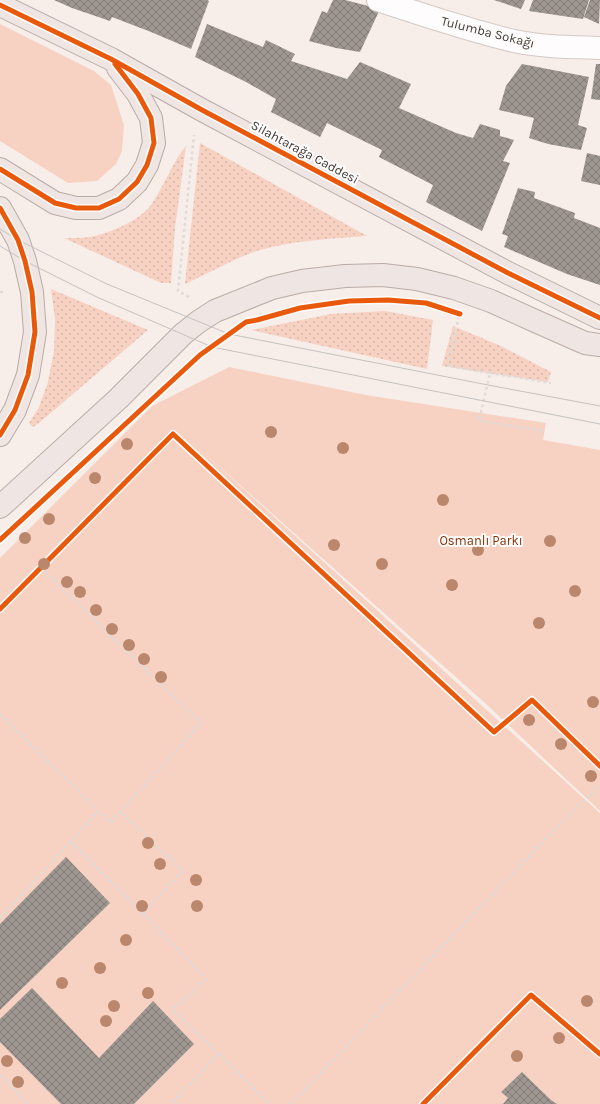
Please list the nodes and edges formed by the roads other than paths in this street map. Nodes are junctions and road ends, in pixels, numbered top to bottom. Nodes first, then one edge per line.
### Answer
1 (378, 0) edge
2 (0, 5) edge
3 (600, 48) edge
4 (111, 59) junction
5 (0, 169) edge
6 (0, 208) edge
7 (600, 318) edge
8 (600, 345) edge
9 (0, 435) edge
10 (0, 507) edge

1 - 3 street, Tulumba Sokağı
2 - 4 main road, Silahtarağa Caddesi
4 - 5 main road
4 - 7 main road, Silahtarağa Caddesi
6 - 9 main road
8 - 10 main road

